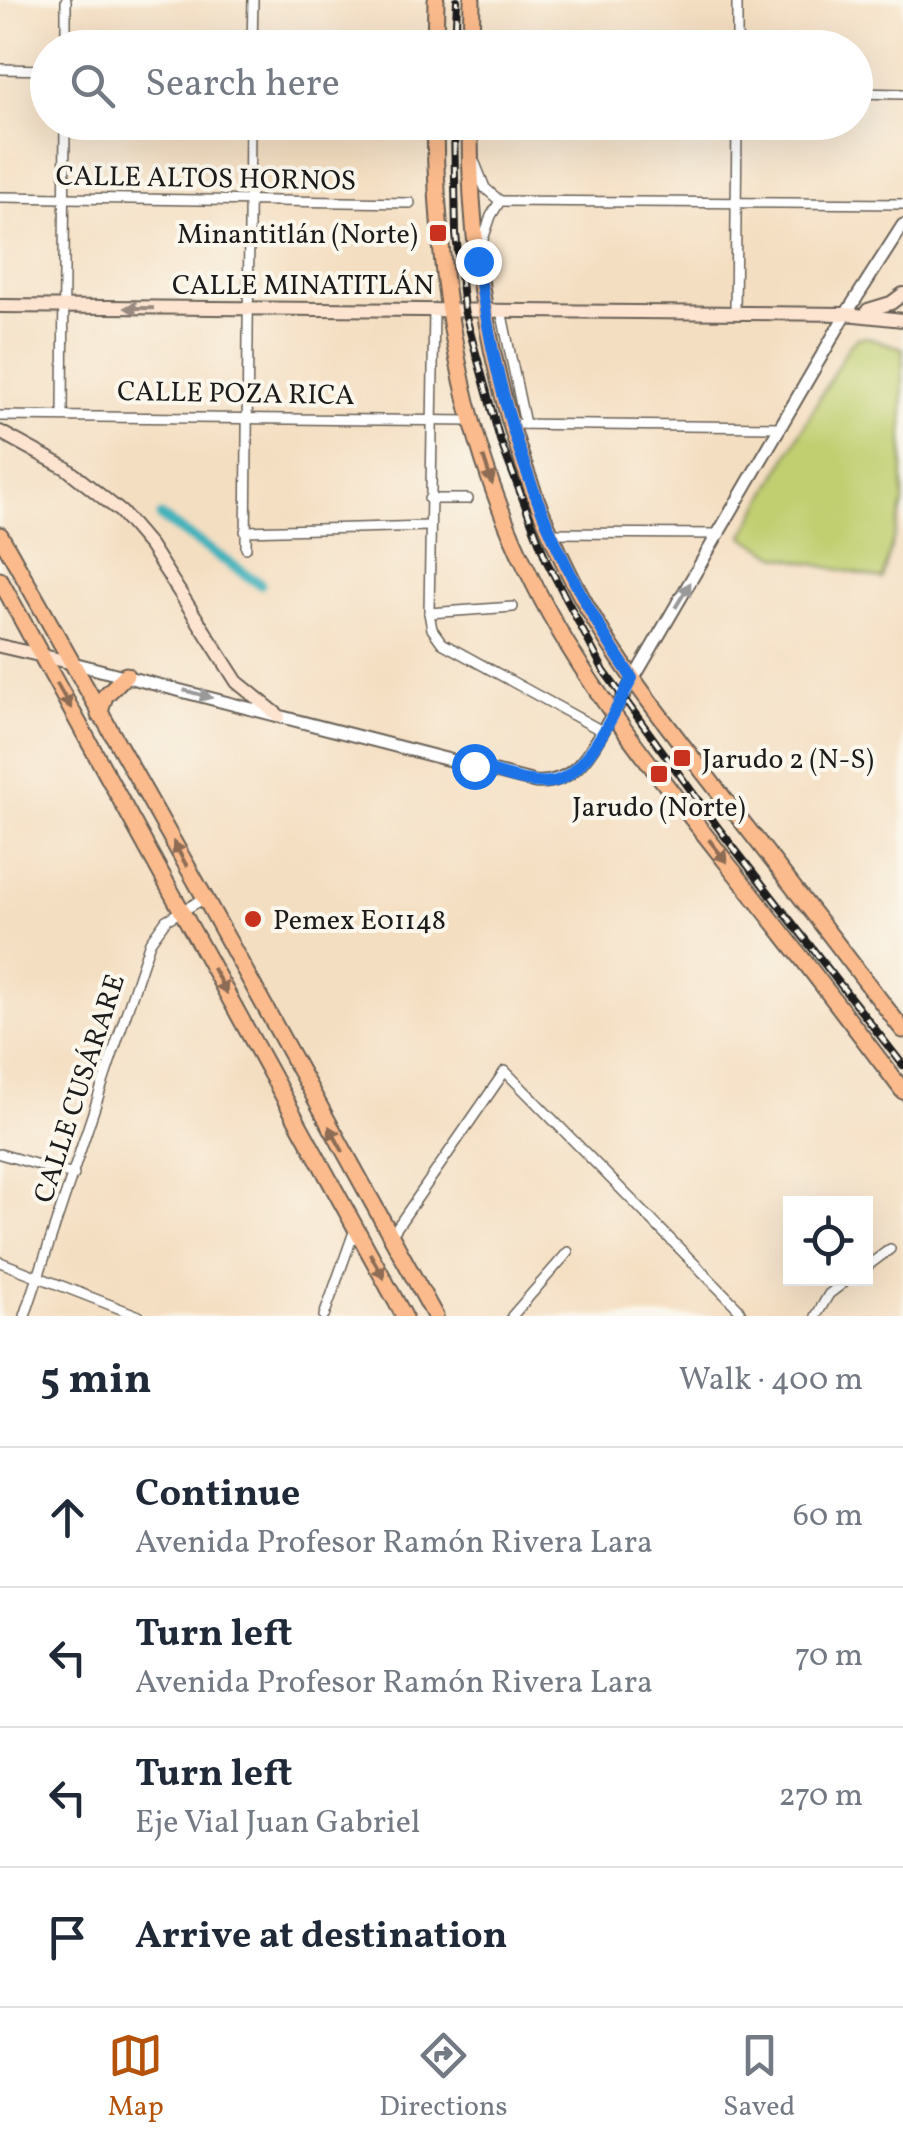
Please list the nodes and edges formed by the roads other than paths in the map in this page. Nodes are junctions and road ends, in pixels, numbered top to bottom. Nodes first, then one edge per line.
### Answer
1 (66, 0) edge
2 (253, 0) edge
3 (436, 0) edge
4 (472, 0) edge
5 (737, 0) edge
6 (66, 30) edge
7 (252, 30) edge
8 (436, 30) edge
9 (471, 30) edge
10 (737, 30) edge
11 (0, 68) edge
12 (30, 69) edge
13 (873, 94) edge
14 (903, 94) edge
15 (65, 140) edge
16 (250, 140) edge
17 (436, 140) edge
18 (470, 140) edge
19 (736, 140) edge
20 (470, 146) junction
21 (64, 196) junction
22 (0, 197) edge
23 (249, 200) junction
24 (500, 202) junction
25 (410, 203) dead end
26 (737, 204) junction
27 (903, 204) edge
28 (903, 225) edge
29 (478, 261) junction
30 (903, 294) edge
31 (0, 306) edge
32 (64, 307) junction
33 (247, 309) junction
34 (440, 310) junction
35 (492, 310) junction
36 (736, 313) junction
37 (846, 314) junction
38 (903, 320) edge
39 (0, 416) edge
40 (63, 416) junction
41 (248, 416) junction
42 (431, 420) junction
43 (471, 420) junction
44 (517, 424) junction
45 (782, 427) junction
46 (0, 432) edge
47 (429, 499) junction
48 (468, 499) dead end
49 (429, 526) junction
50 (245, 531) junction
51 (550, 534) junction
52 (720, 534) junction
53 (0, 535) edge
54 (246, 548) dead end
55 (0, 580) edge
56 (513, 607) dead end
57 (429, 613) junction
58 (0, 646) edge
59 (41, 656) junction
60 (69, 662) junction
61 (126, 675) junction
62 (632, 678) junction
63 (613, 714) junction
64 (100, 715) junction
65 (279, 716) junction
66 (602, 731) junction
67 (205, 898) junction
68 (182, 912) junction
69 (903, 1030) edge
70 (903, 1090) edge
71 (0, 1154) edge
72 (74, 1175) junction
73 (356, 1226) junction
74 (391, 1236) junction
75 (890, 1249) dead end
76 (568, 1252) dead end
77 (0, 1262) edge
78 (873, 1262) edge
79 (38, 1278) junction
80 (840, 1286) edge
81 (25, 1316) edge
82 (139, 1316) edge
83 (324, 1316) edge
84 (404, 1316) edge
85 (435, 1316) edge
86 (512, 1316) edge
87 (742, 1316) edge
88 (816, 1316) edge

1 - 6 street
2 - 7 street
3 - 8 main road
4 - 9 main road
5 - 10 street
11 - 12 street
13 - 14 street
15 - 21 street
16 - 23 street
17 - 34 main road
18 - 20 main road
19 - 26 street
20 - 24 street
20 - 29 main road
21 - 22 street, CALLE ALTOS HORNOS
21 - 23 street, CALLE ALTOS HORNOS
21 - 32 street
23 - 25 street, CALLE ALTOS HORNOS
23 - 33 street
24 - 26 street
24 - 29 street
26 - 27 street
26 - 36 street
28 - 37 street
29 - 35 main road
30 - 37 main road
31 - 32 main road, CALLE MINATITLÁN
33 -> 32 main road, CALLE MINATITLÁN
32 - 40 street
33 - 34 main road, CALLE MINATITLÁN
33 - 41 street
34 - 35 main road, CALLE MINATITLÁN
34 - 42 street
34 - 43 main road
35 - 36 main road, CALLE MINATITLÁN
35 - 44 main road
36 - 37 main road, CALLE MINATITLÁN
37 - 38 main road
37 - 45 street
39 - 40 street, CALLE POZA RICA
40 - 41 street, CALLE POZA RICA
41 - 42 street, CALLE POZA RICA
41 - 50 street
42 - 43 street, CALLE POZA RICA
42 - 47 street
43 -> 63 main road
44 - 45 street
44 - 51 main road
45 - 52 street
46 - 65 main road
47 - 48 street
47 - 49 street
49 - 50 street
49 - 57 street
50 - 54 street
51 - 52 street
51 - 62 main road
62 -> 52 street
53 - 60 main road
55 - 59 main road
56 - 57 street
57 - 66 street
58 - 59 main road
59 - 60 main road
59 -> 68 main road
60 - 61 street
60 - 64 main road
61 - 64 main road
61 -> 65 street
62 - 63 street
62 - 69 main road
63 - 66 street
63 -> 70 main road
67 -> 64 main road
65 - 66 street
67 - 68 street, CALLE CUSÁRARE
74 -> 67 main road
68 - 72 street, CALLE CUSÁRARE
68 -> 73 main road
71 - 72 street
72 - 79 street, CALLE CUSÁRARE
73 - 83 street
73 -> 84 main road
74 - 85 main road
74 - 87 street
75 - 78 street
76 - 86 street
77 - 79 street
79 - 81 street, CALLE CUSÁRARE
79 - 82 street
80 - 88 street

